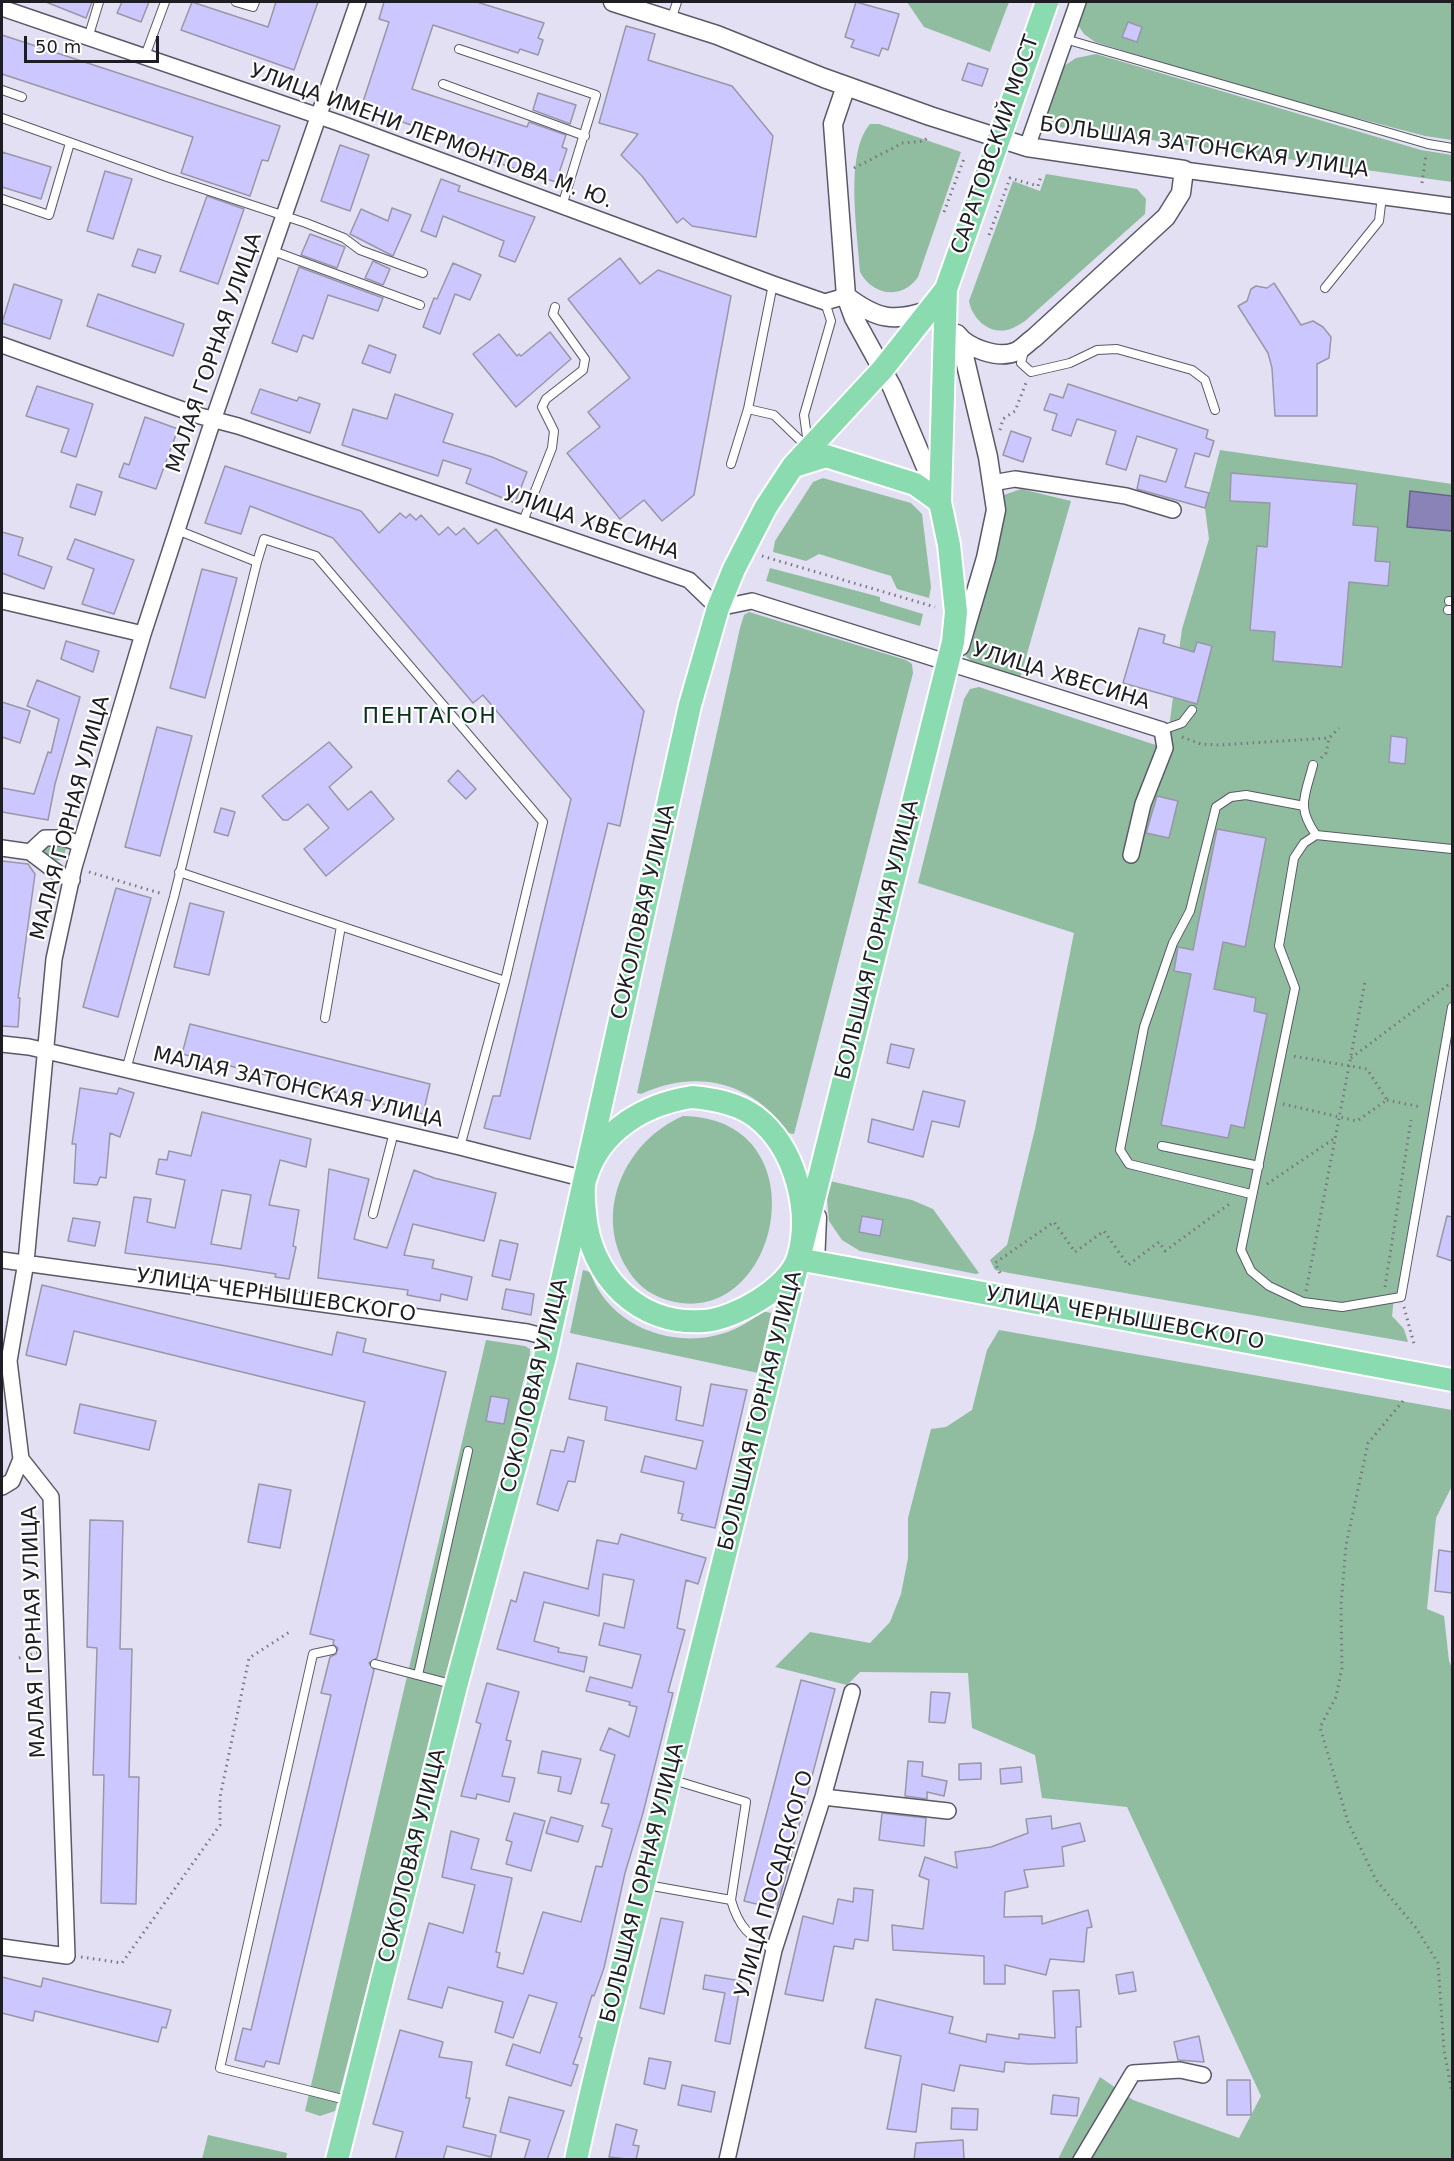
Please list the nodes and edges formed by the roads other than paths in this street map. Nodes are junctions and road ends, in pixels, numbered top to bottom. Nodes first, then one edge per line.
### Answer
1 (99, 2) edge
2 (165, 2) edge
3 (236, 2) edge
4 (255, 2) edge
5 (358, 2) edge
6 (613, 2) edge
7 (677, 2) edge
8 (1047, 2) edge
9 (1078, 2) edge
10 (2, 8) edge
11 (671, 20) junction
12 (88, 38) junction
13 (1065, 39) junction
14 (459, 49) dead end
15 (145, 56) junction
16 (443, 84) dead end
17 (846, 86) junction
18 (2, 90) edge
19 (22, 97) dead end
20 (318, 117) junction
21 (2, 118) edge
22 (585, 136) junction
23 (70, 143) junction
24 (1027, 147) junction
25 (1452, 148) edge
26 (1184, 171) junction
27 (1382, 196) junction
28 (2, 199) edge
29 (562, 206) junction
30 (1452, 206) edge
31 (283, 216) junction
32 (273, 251) junction
33 (423, 273) dead end
34 (773, 284) junction
35 (1325, 288) dead end
36 (846, 296) junction
37 (825, 302) junction
38 (420, 305) dead end
39 (555, 307) dead end
40 (938, 314) junction
41 (1034, 338) junction
42 (960, 339) junction
43 (2, 345) edge
44 (882, 370) junction
45 (748, 410) junction
46 (1215, 411) dead end
47 (214, 420) junction
48 (809, 448) junction
49 (731, 464) dead end
50 (793, 466) junction
51 (992, 483) junction
52 (940, 501) junction
53 (1173, 510) dead end
54 (522, 524) junction
55 (177, 530) junction
56 (257, 562) junction
57 (2, 601) edge
58 (718, 608) junction
59 (143, 634) junction
60 (951, 665) junction
61 (1192, 710) dead end
62 (1162, 729) junction
63 (1313, 765) road end
64 (1304, 806) junction
65 (1316, 835) junction
66 (81, 844) junction
67 (2, 848) edge
68 (1452, 849) edge
69 (30, 852) junction
70 (1131, 855) dead end
71 (179, 872) junction
72 (73, 874) junction
73 (341, 926) junction
74 (505, 981) junction
75 (1452, 1007) edge
76 (325, 1018) dead end
77 (2, 1044) edge
78 (45, 1052) junction
79 (126, 1070) junction
80 (394, 1132) junction
81 (1162, 1146) dead end
82 (460, 1147) junction
83 (1259, 1166) junction
84 (585, 1179) junction
85 (1251, 1194) junction
86 (373, 1214) dead end
87 (2, 1260) edge
88 (806, 1261) junction
89 (26, 1262) junction
90 (549, 1338) junction
91 (1452, 1380) edge
92 (468, 1451) dead end
93 (21, 1459) junction
94 (2, 1487) edge
95 (332, 1650) dead end
96 (375, 1664) dead end
97 (418, 1675) junction
98 (456, 1686) junction
99 (852, 1692) dead end
100 (669, 1779) junction
101 (823, 1797) junction
102 (948, 1811) dead end
103 (645, 1884) junction
104 (731, 1900) junction
105 (2, 1947) edge
106 (774, 1950) junction
107 (1203, 2075) dead end
108 (351, 2102) junction
109 (337, 2160) edge
110 (576, 2160) edge
111 (727, 2160) edge
112 (1081, 2160) edge

1 - 12 lane
2 - 15 lane
3 - 4 lane
5 - 20 street, МАЛАЯ ГОРНАЯ УЛИЦА
6 - 11 street, БОЛЬШАЯ ЗАТОНСКАЯ УЛИЦА
7 - 11 lane
8 - 40 main road, САРАТОВСКИЙ МОСТ, bridge
9 - 13 street
10 - 12 street, УЛИЦА ИМЕНИ ЛЕРМОНТОВА М. Ю.
11 - 17 street, БОЛЬШАЯ ЗАТОНСКАЯ УЛИЦА
12 - 15 street, УЛИЦА ИМЕНИ ЛЕРМОНТОВА М. Ю.
13 - 24 street
13 - 25 lane
14 - 22 lane
15 - 20 street, УЛИЦА ИМЕНИ ЛЕРМОНТОВА М. Ю.
16 - 22 lane
17 - 24 street, БОЛЬШАЯ ЗАТОНСКАЯ УЛИЦА
17 - 36 street
18 - 19 lane
20 - 29 street, УЛИЦА ИМЕНИ ЛЕРМОНТОВА М. Ю.
20 - 31 street, МАЛАЯ ГОРНАЯ УЛИЦА
21 - 23 lane
22 - 29 lane
23 - 28 lane
23 - 31 lane
24 - 26 street, БОЛЬШАЯ ЗАТОНСКАЯ УЛИЦА
26 - 27 street, БОЛЬШАЯ ЗАТОНСКАЯ УЛИЦА
26 - 41 street
27 - 30 street, БОЛЬШАЯ ЗАТОНСКАЯ УЛИЦА
27 - 35 lane
29 - 34 street, УЛИЦА ИМЕНИ ЛЕРМОНТОВА М. Ю.
31 - 32 street, МАЛАЯ ГОРНАЯ УЛИЦА
31 - 33 lane
32 - 38 lane
32 - 47 street, МАЛАЯ ГОРНАЯ УЛИЦА
34 - 37 street, УЛИЦА ИМЕНИ ЛЕРМОНТОВА М. Ю.
34 - 45 lane
36 - 37 street
36 - 40 street
36 - 44 street
37 - 48 lane
39 - 54 lane
40 - 42 street
40 - 44 main road, САРАТОВСКИЙ МОСТ
40 - 52 main road, БОЛЬШАЯ ГОРНАЯ УЛИЦА
41 - 42 street
41 - 46 lane
42 - 51 street
43 - 47 street, УЛИЦА ХВЕСИНА
44 - 48 main road, САРАТОВСКИЙ МОСТ
44 - 52 street
45 - 48 lane
45 - 49 lane
47 - 54 street, УЛИЦА ХВЕСИНА
47 - 55 street, МАЛАЯ ГОРНАЯ УЛИЦА
48 - 50 main road, СОКОЛОВАЯ УЛИЦА
50 - 52 main road
50 - 58 main road, СОКОЛОВАЯ УЛИЦА
51 - 53 street
51 - 60 street
52 - 60 main road, БОЛЬШАЯ ГОРНАЯ УЛИЦА
54 - 58 street, УЛИЦА ХВЕСИНА
55 - 56 lane
55 - 59 street, МАЛАЯ ГОРНАЯ УЛИЦА
56 - 71 lane
56 - 74 lane
57 - 59 street
58 - 60 street, УЛИЦА ХВЕСИНА
58 - 84 main road, СОКОЛОВАЯ УЛИЦА
59 - 66 street, МАЛАЯ ГОРНАЯ УЛИЦА
60 - 62 street, УЛИЦА ХВЕСИНА
60 - 88 main road, БОЛЬШАЯ ГОРНАЯ УЛИЦА
61 - 62 lane
62 - 70 street
63 - 64 lane
64 - 65 lane
64 - 85 lane
65 - 68 lane
65 - 83 lane
66 - 69 street
66 - 72 street, МАЛАЯ ГОРНАЯ УЛИЦА
67 - 69 street
69 - 72 street
71 - 73 lane
71 - 79 lane
72 - 78 street, МАЛАЯ ГОРНАЯ УЛИЦА
73 - 74 lane
73 - 76 lane
74 - 82 lane
75 - 85 lane
77 - 78 street, МАЛАЯ ЗАТОНСКАЯ УЛИЦА
78 - 79 street, МАЛАЯ ЗАТОНСКАЯ УЛИЦА
78 - 89 street, МАЛАЯ ГОРНАЯ УЛИЦА
79 - 80 street, МАЛАЯ ЗАТОНСКАЯ УЛИЦА
80 - 82 street, МАЛАЯ ЗАТОНСКАЯ УЛИЦА
80 - 86 lane
81 - 83 lane
82 - 84 street, МАЛАЯ ЗАТОНСКАЯ УЛИЦА
83 - 85 lane
84 - 88 main road
84 - 88 main road
84 - 90 main road, СОКОЛОВАЯ УЛИЦА
87 - 89 street, УЛИЦА ЧЕРНЫШЕВСКОГО
88 - 91 main road, УЛИЦА ЧЕРНЫШЕВСКОГО, bridge
88 - 100 main road, БОЛЬШАЯ ГОРНАЯ УЛИЦА
89 - 90 street, УЛИЦА ЧЕРНЫШЕВСКОГО
89 - 93 street, МАЛАЯ ГОРНАЯ УЛИЦА
90 - 98 main road, СОКОЛОВАЯ УЛИЦА
92 - 97 lane
93 - 94 street
93 - 105 street, МАЛАЯ ГОРНАЯ УЛИЦА
95 - 108 lane
96 - 97 lane
97 - 98 lane
98 - 108 main road, СОКОЛОВАЯ УЛИЦА
99 - 101 street, УЛИЦА ПОСАДСКОГО
100 - 103 main road, БОЛЬШАЯ ГОРНАЯ УЛИЦА
100 - 104 lane
101 - 102 street
101 - 106 street, УЛИЦА ПОСАДСКОГО
103 - 104 lane
103 - 110 main road, БОЛЬШАЯ ГОРНАЯ УЛИЦА
104 - 106 lane
106 - 111 street, УЛИЦА ПОСАДСКОГО
107 - 112 street
108 - 109 main road, СОКОЛОВАЯ УЛИЦА

